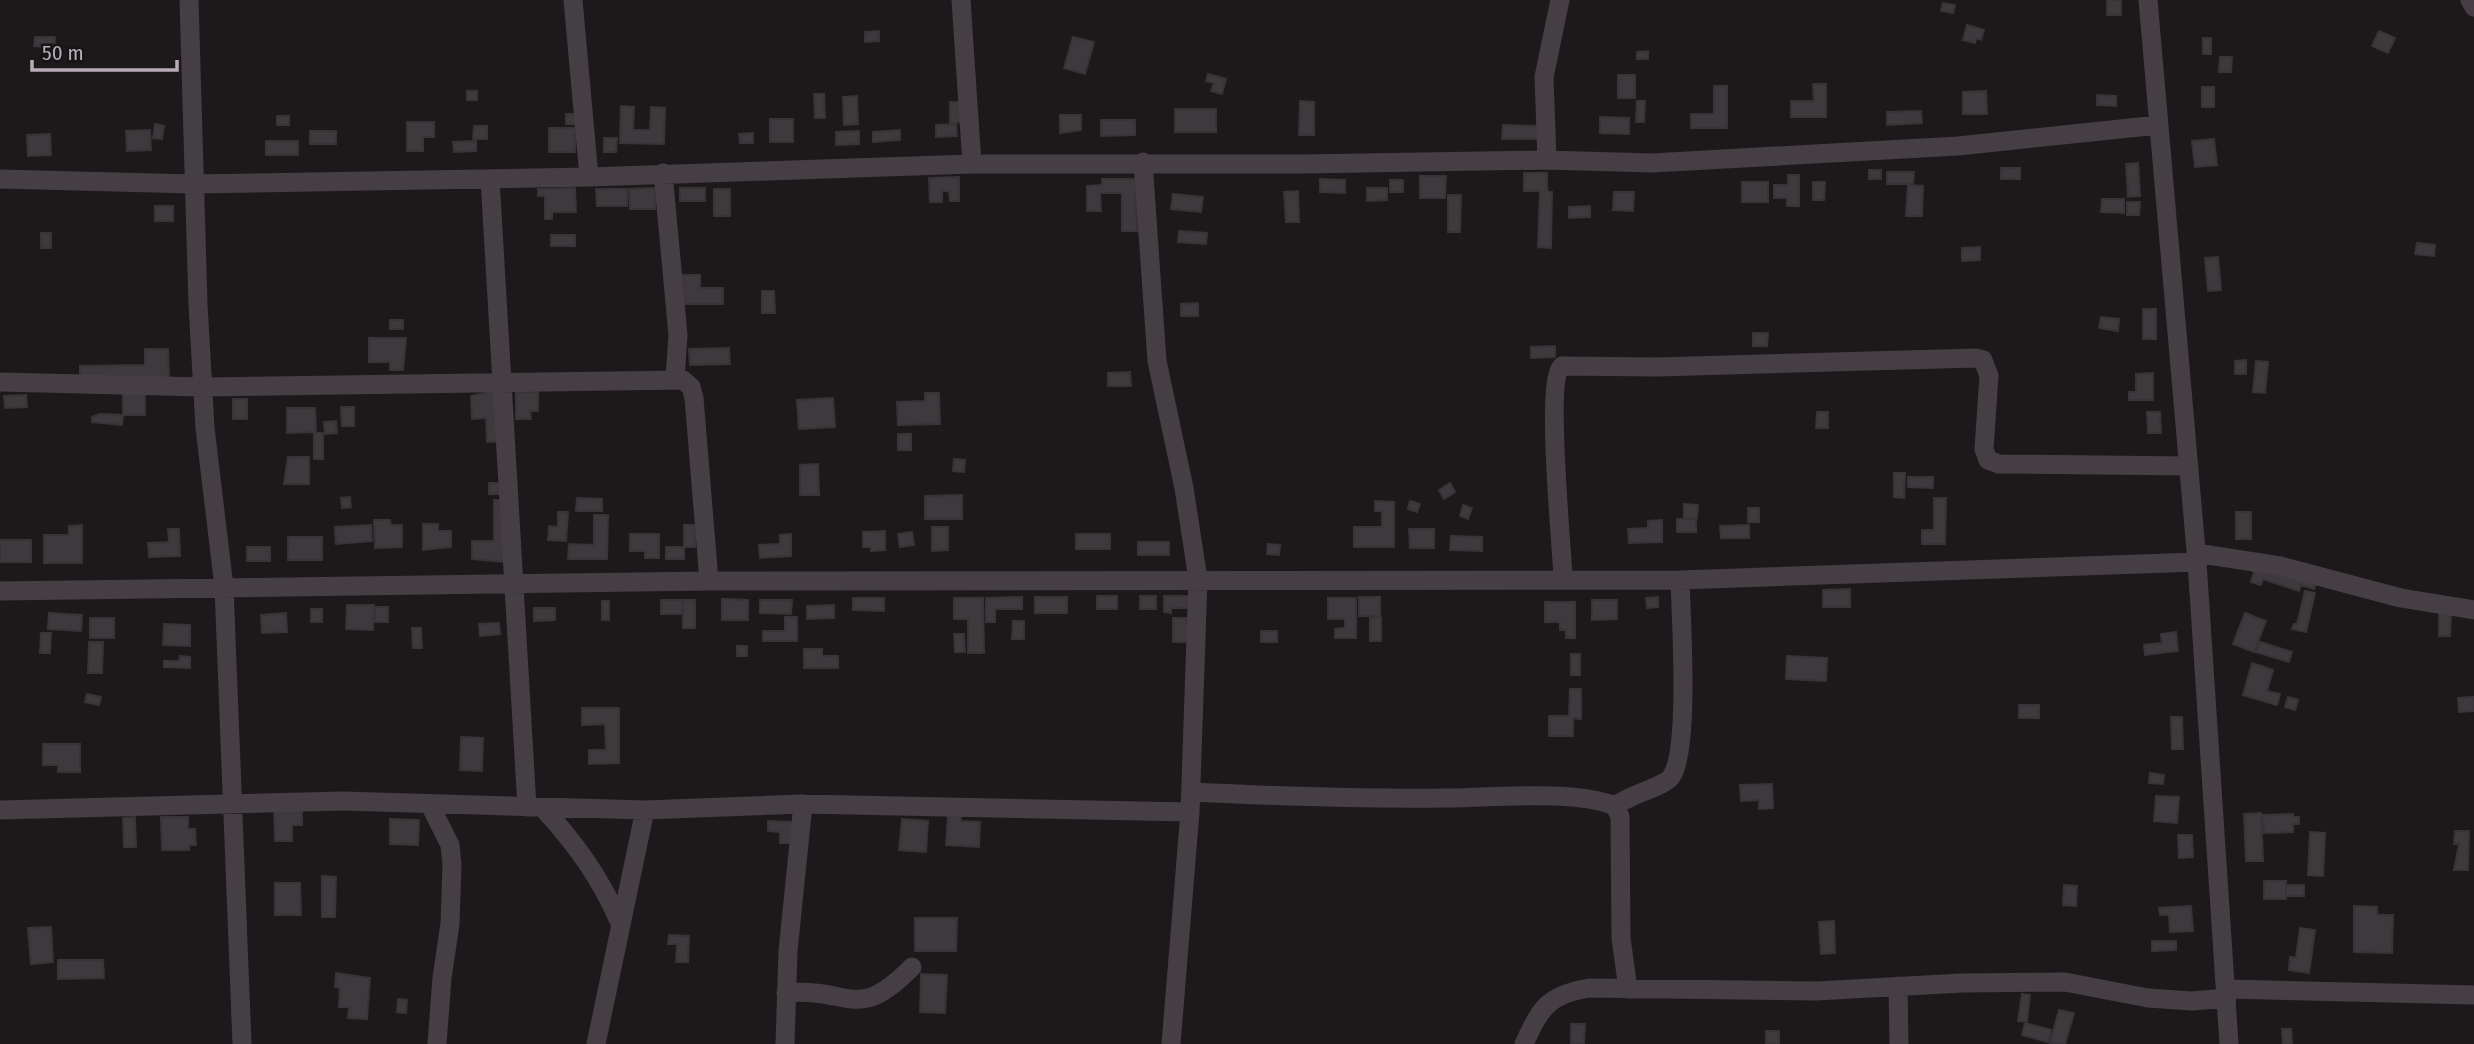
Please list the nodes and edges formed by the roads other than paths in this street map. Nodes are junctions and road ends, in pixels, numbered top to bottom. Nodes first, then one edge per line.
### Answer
1 (188, 0) edge
2 (573, 0) edge
3 (961, 0) edge
4 (1560, 0) edge
5 (2148, 0) edge
6 (2470, 0) edge
7 (2474, 7) edge
8 (2158, 125) junction
9 (1547, 160) junction
10 (1143, 162) junction
11 (972, 164) junction
12 (663, 173) junction
13 (589, 177) junction
14 (490, 178) junction
15 (0, 179) edge
16 (193, 184) junction
17 (675, 379) junction
18 (0, 382) edge
19 (503, 383) junction
20 (203, 387) junction
21 (2188, 467) junction
22 (2196, 557) junction
23 (1563, 578) junction
24 (1198, 579) junction
25 (1680, 580) junction
26 (709, 581) junction
27 (514, 585) junction
28 (224, 587) junction
29 (0, 590) edge
30 (2474, 610) edge
31 (1191, 792) junction
32 (803, 804) junction
33 (429, 805) junction
34 (231, 806) junction
35 (1615, 806) junction
36 (535, 807) junction
37 (0, 810) edge
38 (645, 810) junction
39 (1190, 812) junction
40 (619, 921) junction
41 (912, 967) dead end
42 (1898, 986) junction
43 (1628, 989) junction
44 (786, 993) junction
45 (2227, 994) junction
46 (2474, 995) edge
47 (242, 1044) edge
48 (437, 1044) edge
49 (596, 1044) edge
50 (785, 1044) edge
51 (1171, 1044) edge
52 (1524, 1044) edge
53 (1899, 1044) edge
54 (2229, 1044) edge

1 - 16 street
2 - 13 street
3 - 11 street
4 - 9 street
5 - 8 street
6 - 7 street
8 - 9 street
8 - 21 street
9 - 10 street
10 - 11 street
10 - 24 street
11 - 12 street
12 - 13 street
12 - 17 street
13 - 14 street
14 - 16 street
14 - 19 street
15 - 16 street
16 - 20 street
17 - 19 street
17 - 26 street
18 - 20 street
19 - 20 street
19 - 27 street
20 - 28 street
21 - 22 street
21 - 23 street
22 - 25 street
22 - 30 street
22 - 45 street
23 - 24 street
23 - 25 street
24 - 26 street
24 - 31 street
25 - 35 street
26 - 27 street
27 - 28 street
27 - 36 street
28 - 29 street
28 - 34 street
31 - 35 street
31 - 39 street
32 - 38 street
32 - 39 street
32 - 44 street
33 - 34 street
33 - 36 street
33 - 48 street
34 - 37 street
34 - 47 street
35 - 43 street
36 - 38 street
36 - 40 street
38 - 40 street
39 - 51 street
40 - 49 street
41 - 44 street
42 - 43 street
42 - 45 street
42 - 53 street
43 - 52 street
44 - 50 street
45 - 46 street
45 - 54 street

